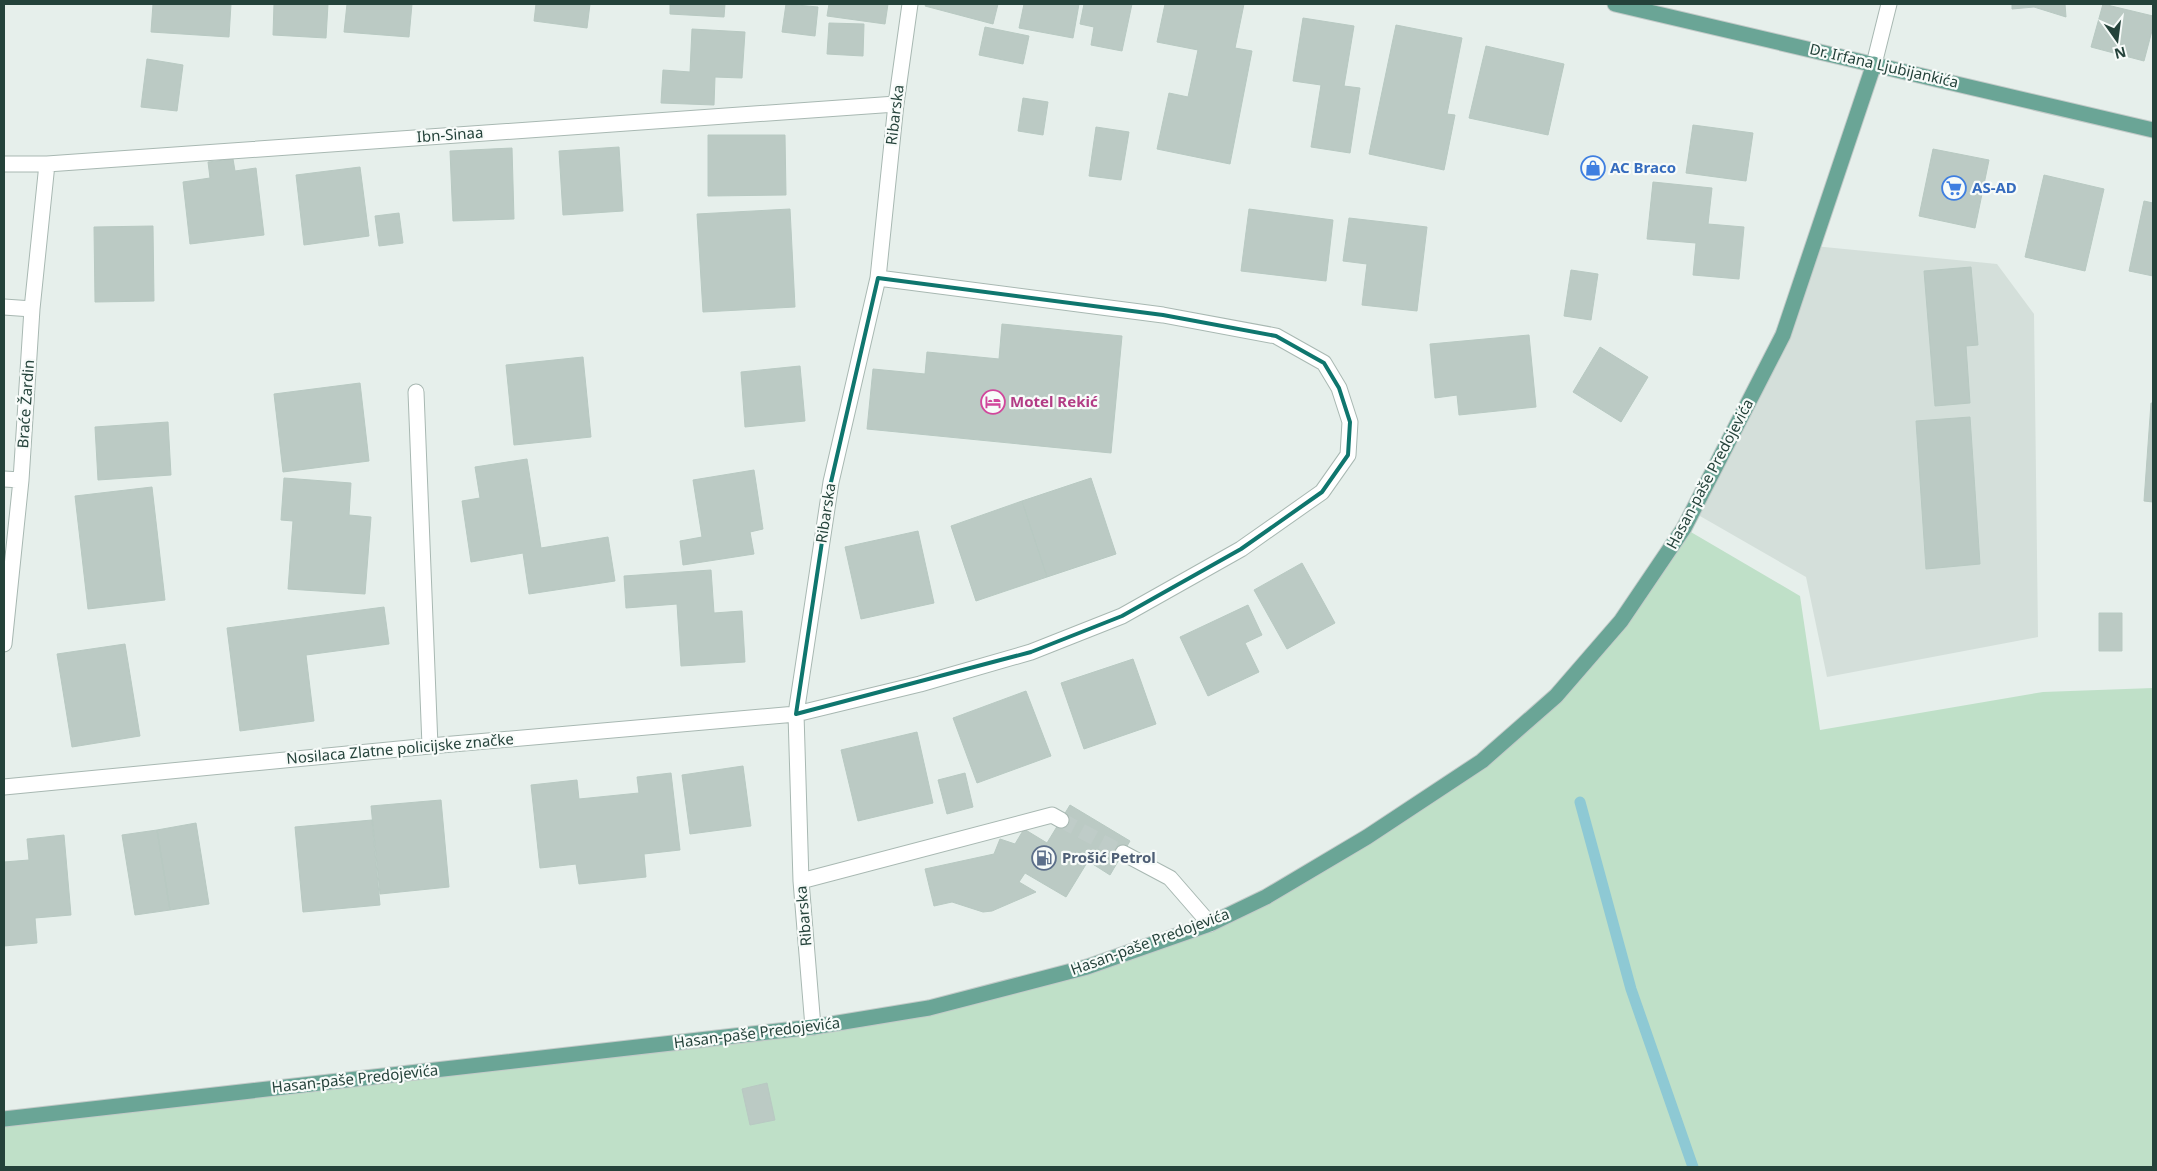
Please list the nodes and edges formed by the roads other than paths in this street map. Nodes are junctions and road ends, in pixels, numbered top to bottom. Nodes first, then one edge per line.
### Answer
1 (910, 4) edge
2 (1615, 4) edge
3 (1889, 4) edge
4 (1874, 64) junction
5 (896, 104) junction
6 (2153, 130) edge
7 (4, 164) edge
8 (47, 164) junction
9 (878, 278) junction
10 (4, 307) edge
11 (32, 309) junction
12 (416, 392) dead end
13 (4, 479) edge
14 (21, 480) junction
15 (4, 644) edge
16 (796, 714) junction
17 (430, 746) junction
18 (4, 787) edge
19 (1062, 820) tunnel mouth
20 (1123, 853) tunnel mouth
21 (800, 881) junction
22 (1210, 924) junction
23 (813, 1027) junction
24 (4, 1119) edge

1 - 5 street, Ribarska
2 - 4 main road, Dr. Irfana Ljubijankića
3 - 4 street
4 - 6 main road, Dr. Irfana Ljubijankića
4 - 22 main road, Hasan-paše Predojevića
5 - 8 street, Ibn-Sinaa
5 - 9 street, Ribarska
7 - 8 street, Ibn-Sinaa
8 - 11 street, Braće Žardin
9 - 16 street, Ribarska
9 - 16 street, Nosilaca Zlatne policijske značke
10 - 11 street
11 - 14 street, Braće Žardin
12 - 17 street
13 - 14 street
14 - 15 street, Braće Žardin
16 - 17 street, Nosilaca Zlatne policijske značke
16 - 21 street, Ribarska
17 - 18 street, Nosilaca Zlatne policijske značke
19 - 21 street
20 - 22 street
21 - 23 street, Ribarska
22 - 23 main road, Hasan-paše Predojevića
23 - 24 main road, Hasan-paše Predojevića

